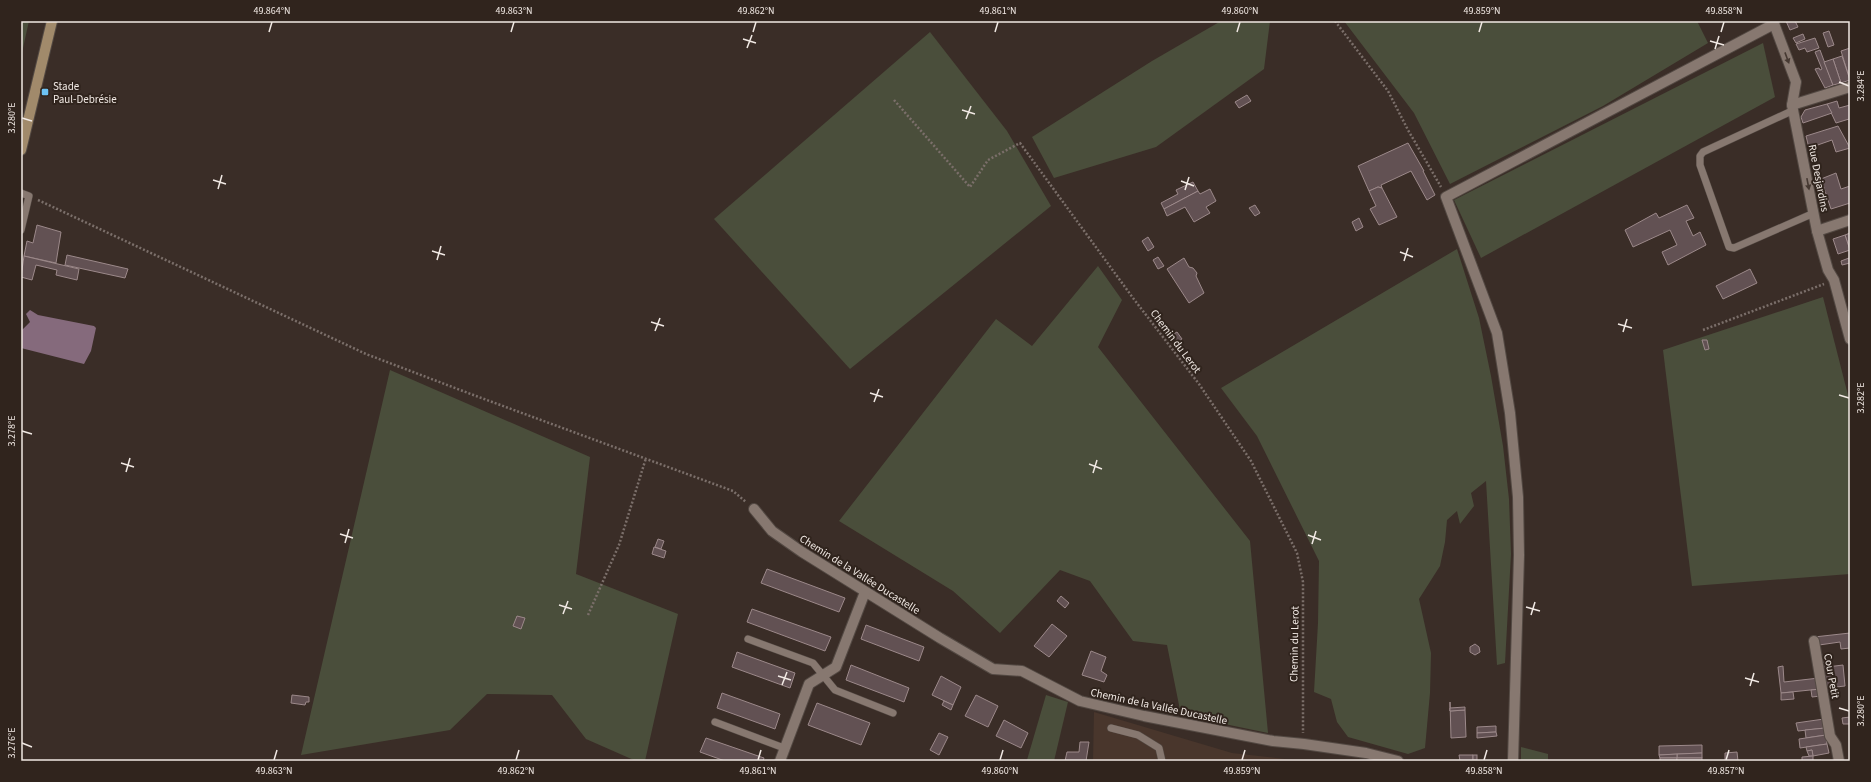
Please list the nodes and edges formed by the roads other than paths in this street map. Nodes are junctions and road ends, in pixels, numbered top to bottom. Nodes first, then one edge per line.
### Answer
1 (52, 21) edge
2 (1774, 22) edge
3 (1850, 87) edge
4 (1793, 108) junction
5 (21, 150) edge
6 (21, 193) edge
7 (1814, 213) junction
8 (1850, 220) edge
9 (21, 230) edge
10 (1817, 231) junction
11 (1850, 339) edge
12 (754, 508) road end
13 (865, 592) junction
14 (748, 639) dead end
15 (1814, 641) dead end
16 (822, 676) junction
17 (893, 713) dead end
18 (715, 722) dead end
19 (1111, 728) dead end
20 (784, 748) junction
21 (780, 761) edge
22 (1162, 761) edge
23 (1398, 761) edge
24 (1513, 761) edge
25 (1839, 761) edge

1 - 5 street
2 -> 4 street, Rue Desjardins
2 - 24 street
3 - 4 street
4 -> 7 street, Rue Desjardins
4 - 7 lane
6 - 9 lane
7 - 10 street, Rue Desjardins
8 - 10 street
10 - 11 street, Rue Desjardins
12 - 13 street, Chemin de la Vallée Ducastelle
13 - 16 street
13 - 23 street, Chemin de la Vallée Ducastelle
14 - 16 lane
15 - 25 street, Cour Petit
16 - 17 lane
16 - 20 street
18 - 20 lane
19 - 22 lane
20 - 21 street

